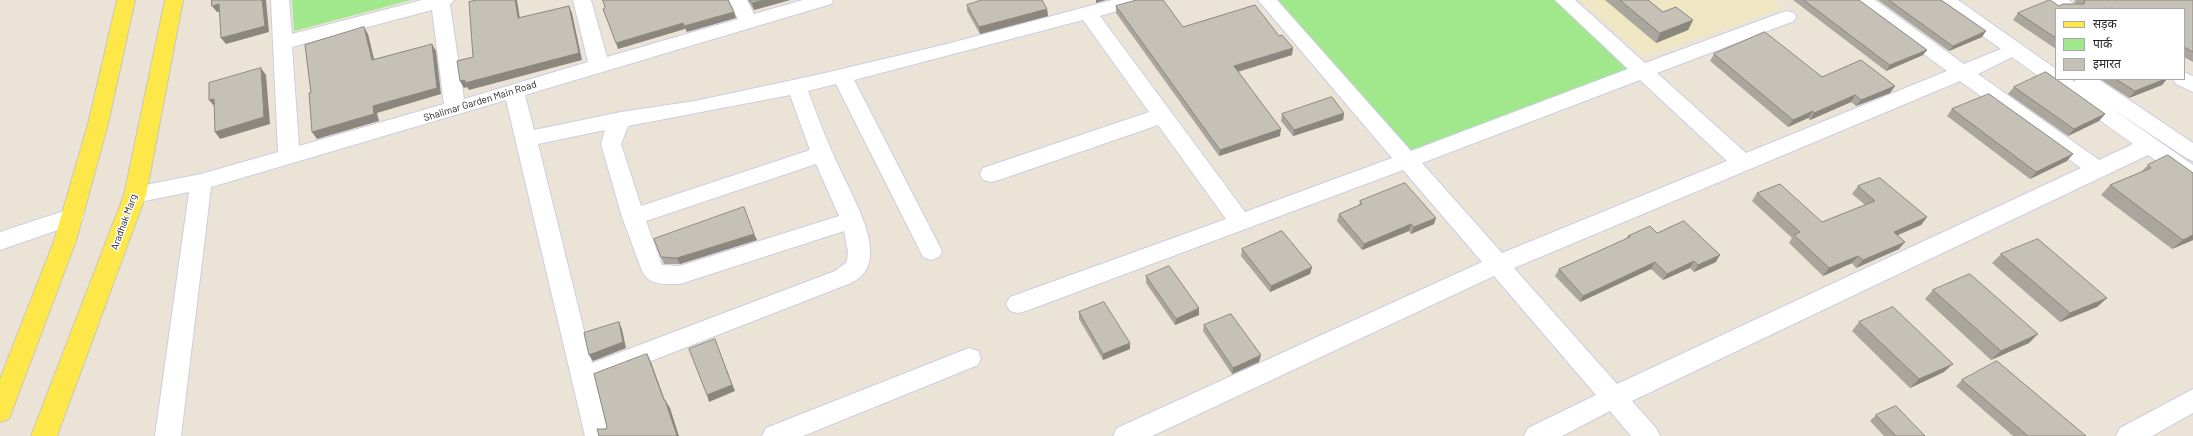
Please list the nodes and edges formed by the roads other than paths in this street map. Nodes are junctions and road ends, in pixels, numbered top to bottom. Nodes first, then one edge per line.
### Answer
1 (126, 0) edge
2 (174, 0) edge
3 (280, 0) edge
4 (582, 0) edge
5 (738, 0) edge
6 (824, 0) edge
7 (1134, 0) edge
8 (1267, 0) edge
9 (1564, 0) edge
10 (1862, 0) edge
11 (1945, 0) edge
12 (1968, 0) edge
13 (2056, 0) edge
14 (443, 1) edge
15 (2068, 8) edge
16 (1088, 13) junction
17 (1787, 17) dead end
18 (749, 22) junction
19 (282, 43) junction
20 (2004, 55) dead end
21 (2055, 59) edge
22 (599, 65) junction
23 (1643, 72) junction
24 (1962, 72) junction
25 (842, 76) junction
26 (2055, 78) edge
27 (2057, 80) edge
28 (2085, 80) edge
29 (2184, 80) edge
30 (2193, 85) edge
31 (797, 88) junction
32 (514, 90) junction
33 (455, 108) junction
34 (1164, 115) junction
35 (621, 119) junction
36 (527, 139) junction
37 (2150, 145) junction
38 (2193, 153) edge
39 (822, 154) junction
40 (289, 157) junction
41 (1406, 161) junction
42 (1743, 163) junction
43 (2098, 170) junction
44 (991, 174) dead end
45 (2193, 176) edge
46 (201, 182) junction
47 (135, 195) junction
48 (73, 216) junction
49 (633, 217) junction
50 (852, 220) junction
51 (1241, 223) junction
52 (0, 242) edge
53 (932, 251) dead end
54 (1497, 265) junction
55 (1018, 304) dead end
56 (969, 358) dead end
57 (583, 377) junction
58 (1613, 398) junction
59 (2193, 400) edge
60 (0, 411) edge
61 (44, 436) edge
62 (168, 436) edge
63 (598, 436) edge
64 (775, 436) edge
65 (1126, 436) edge
66 (1537, 436) edge
67 (1647, 436) edge
68 (2129, 436) edge

1 - 48 main road
2 - 47 main road, Aradhak Marg
3 - 19 street
4 - 22 street
5 - 18 street
6 - 18 street, Shalimar Garden Main Road
7 - 16 street
8 - 41 street
9 - 23 street
10 - 24 street
11 - 26 street
12 - 21 street
13 - 15 street
14 - 19 street
14 - 33 street
16 - 25 street
16 - 34 street
17 - 23 street
18 - 22 street, Shalimar Garden Main Road
19 - 40 street
20 - 24 street
22 - 32 street, Shalimar Garden Main Road
23 - 41 street
23 - 42 street
24 - 42 street
24 - 43 street
25 - 31 street
25 - 53 street
27 - 37 street
28 - 38 street
29 - 30 street
31 - 35 street
31 - 39 street
32 - 33 street, Shalimar Garden Main Road
32 - 36 street
33 - 40 street, Shalimar Garden Main Road
34 - 44 street
34 - 51 street
35 - 36 street
35 - 49 street
36 - 57 street
37 - 43 street
37 - 45 street
39 - 49 street
39 - 50 street
40 - 46 street, Shalimar Garden Main Road
41 - 51 street
41 - 54 street
42 - 54 street
43 - 58 street
46 - 47 street, Shalimar Garden Main Road
46 - 62 street
47 - 61 main road, Aradhak Marg
48 - 52 street
48 - 60 main road
49 - 50 street
50 - 57 street
51 - 55 street
54 - 58 street
54 - 65 street
56 - 64 street
57 - 63 street
58 - 66 street
58 - 67 street
59 - 68 street

